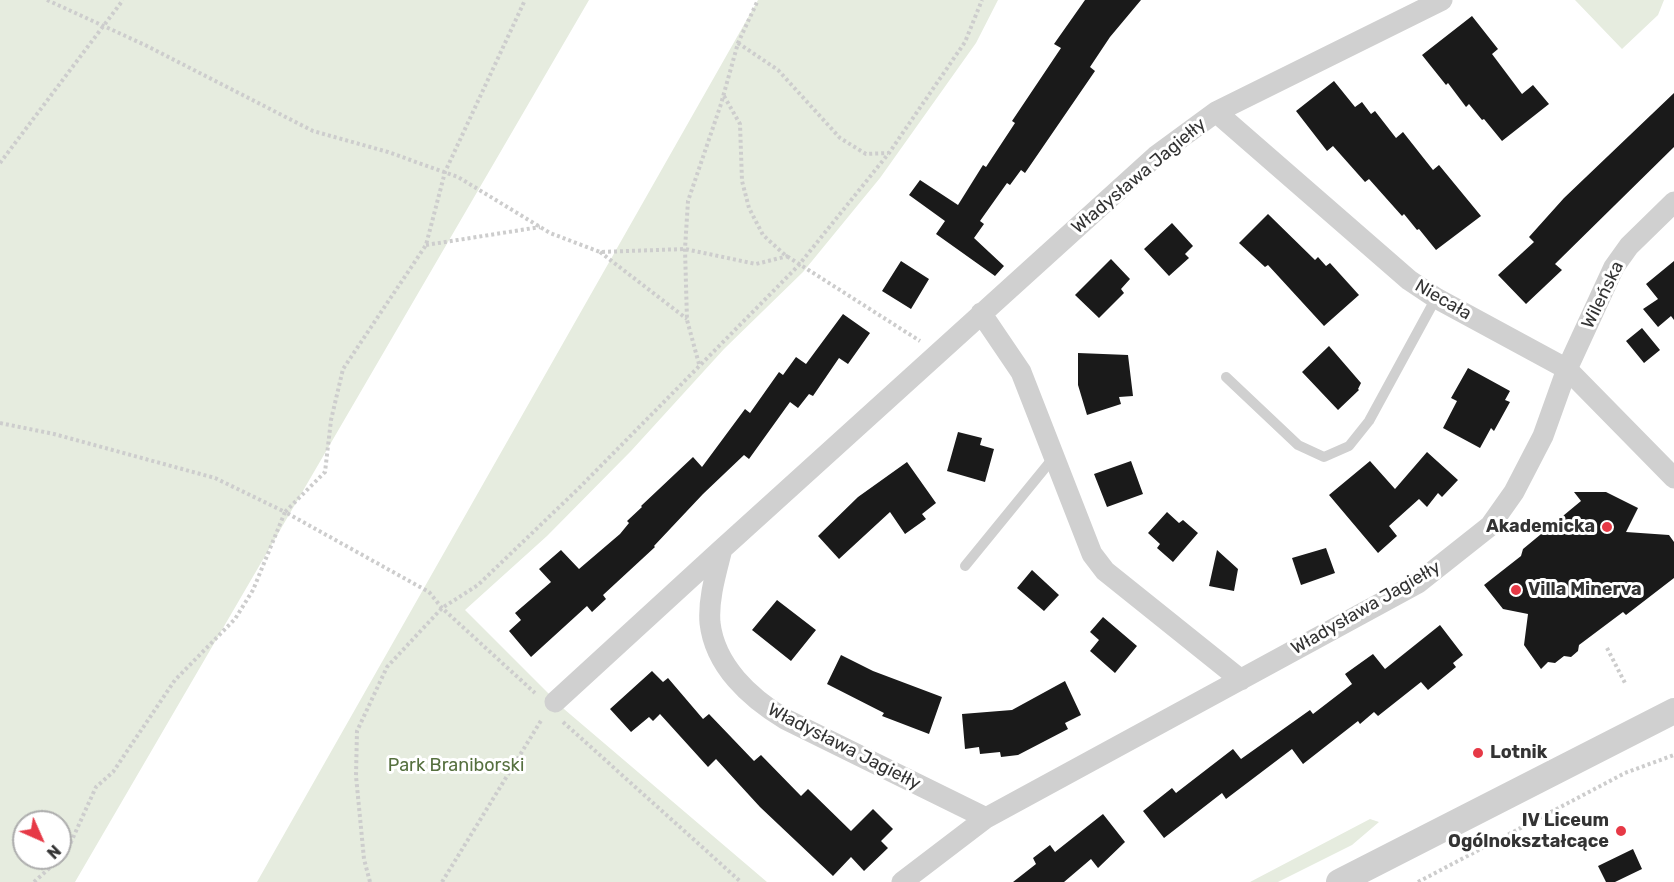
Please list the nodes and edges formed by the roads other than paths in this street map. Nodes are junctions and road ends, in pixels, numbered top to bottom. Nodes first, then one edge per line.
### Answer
1 (1442, 0) edge
2 (1216, 112) junction
3 (1674, 202) edge
4 (1436, 298) junction
5 (981, 313) junction
6 (1567, 369) junction
7 (1226, 377) dead end
8 (1054, 457) junction
9 (1674, 478) edge
10 (722, 549) junction
11 (965, 566) dead end
12 (1241, 680) junction
13 (552, 704) road end
14 (1674, 711) edge
15 (986, 818) junction
16 (902, 882) edge
17 (1339, 882) edge

1 - 2 street, Władysława Jagiełły
2 - 4 street, Niecała
2 - 5 street, Władysława Jagiełły
3 - 6 street, Wileńska
4 - 6 street, Niecała
4 - 7 lane
5 - 8 street
5 - 10 street, Władysława Jagiełły
6 - 9 street, Niecała
6 - 12 street, Władysława Jagiełły
8 - 11 lane
8 - 12 street
10 - 13 street, Władysława Jagiełły
10 - 15 street, Władysława Jagiełły
12 - 15 street, Władysława Jagiełły
14 - 17 street
15 - 16 street, Władysława Jagiełły

